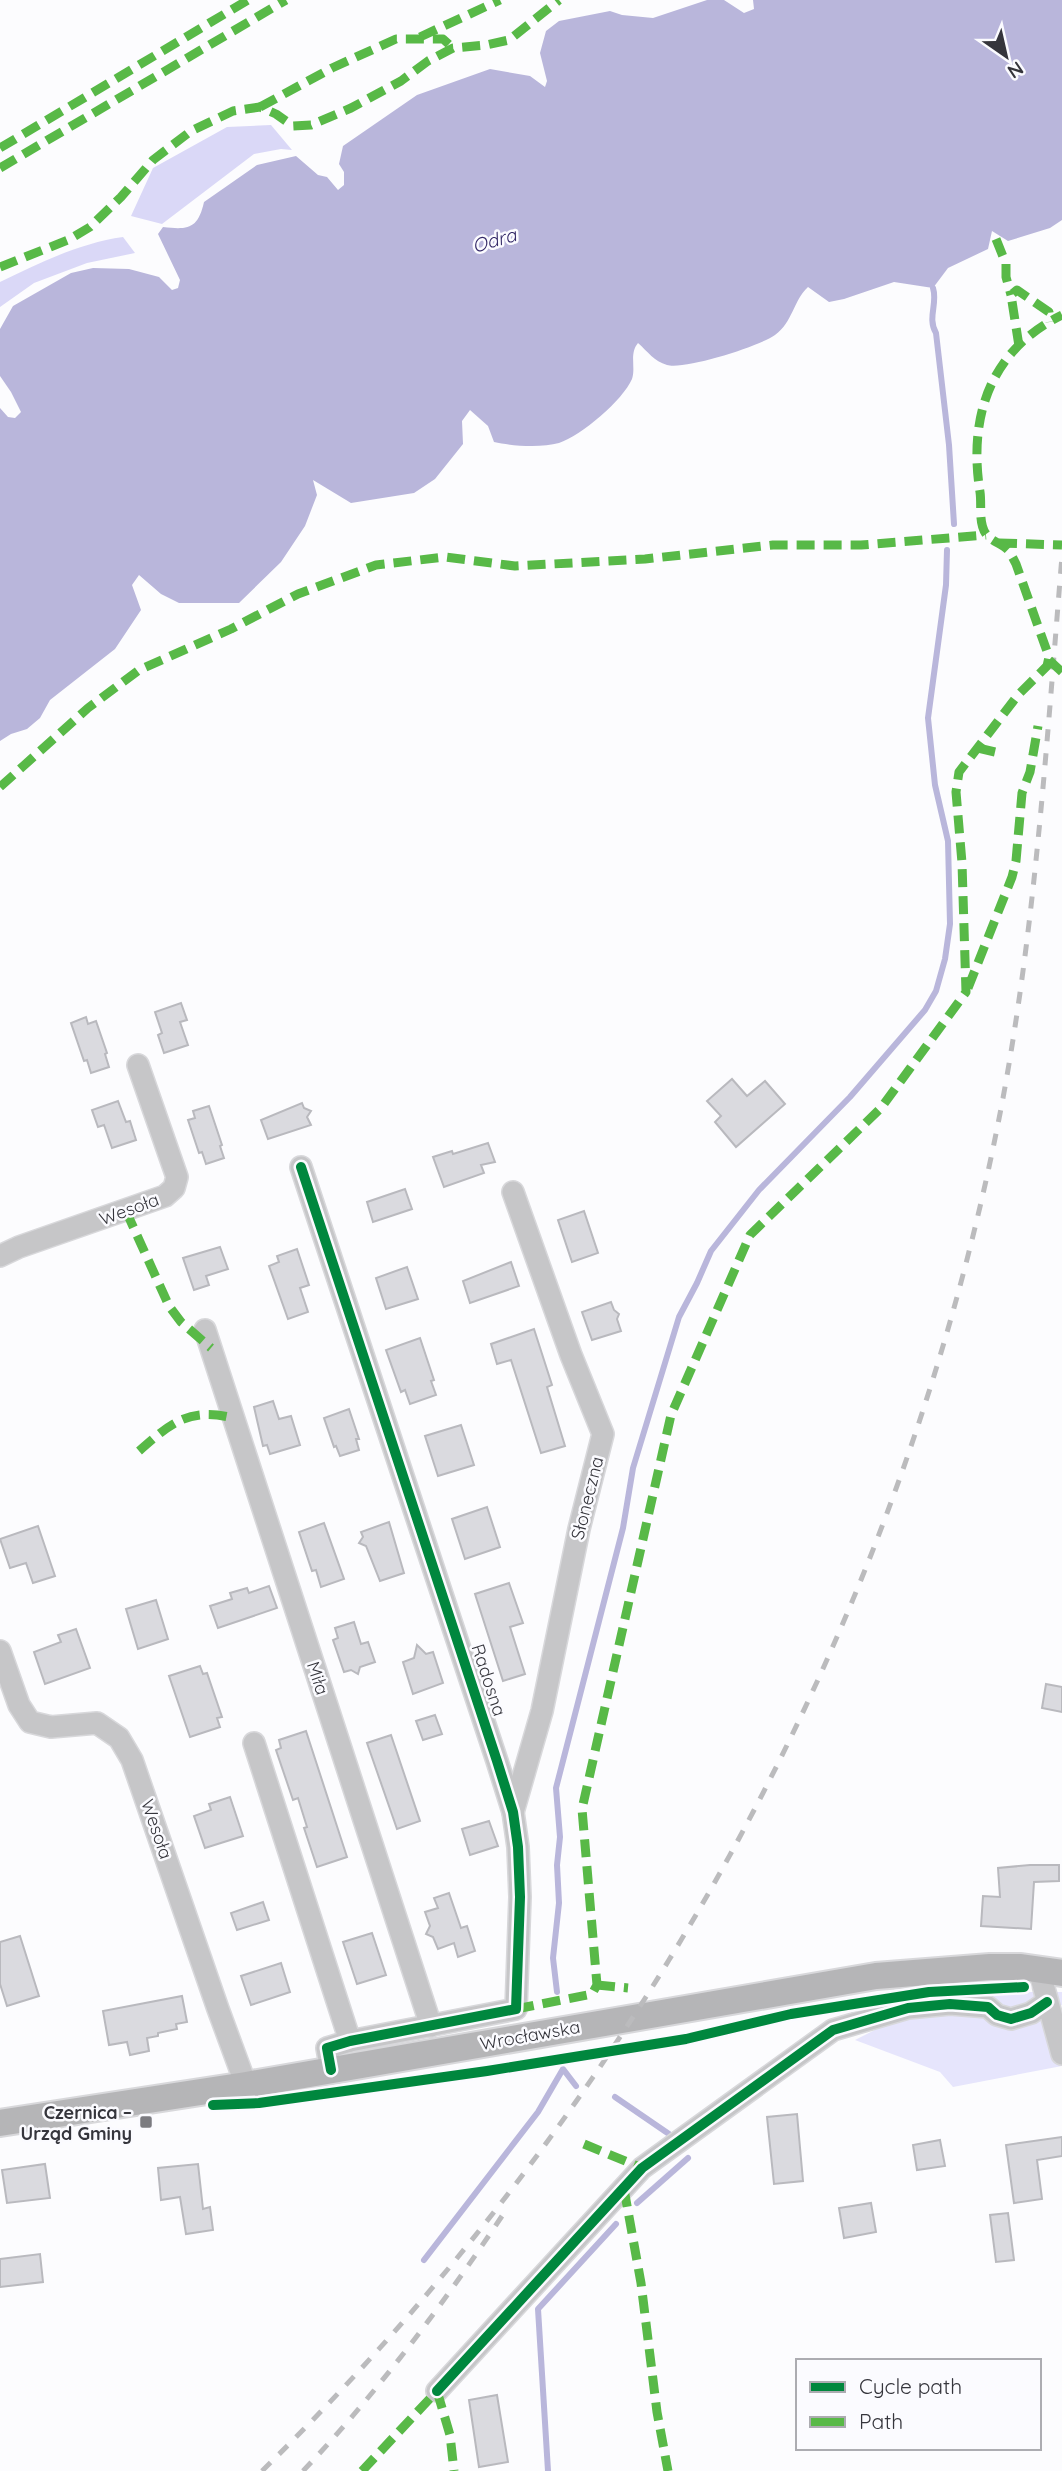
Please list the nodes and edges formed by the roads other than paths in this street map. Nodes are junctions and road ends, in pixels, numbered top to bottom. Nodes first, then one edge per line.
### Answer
1 (138, 1065) dead end
2 (301, 1167) dead end
3 (513, 1192) dead end
4 (0, 1256) edge
5 (205, 1330) dead end
6 (0, 1651) edge
7 (254, 1743) dead end
8 (513, 1812) junction
9 (1056, 1968) edge
10 (1047, 2002) junction
11 (431, 2025) junction
12 (350, 2041) junction
13 (1062, 2054) edge
14 (331, 2070) junction
15 (246, 2085) junction
16 (0, 2123) edge
17 (437, 2391) dead end

1 - 4 street, Wesoła
2 - 8 street, Radosna
3 - 8 street, Słoneczna
5 - 11 street, Miła
6 - 15 street, Wesoła
7 - 12 street
8 - 11 street, Radosna
9 - 10 street
9 - 14 main road, Wrocławska
10 - 13 street
10 - 17 street
11 - 12 street, Radosna
12 - 14 street, Radosna
14 - 15 main road, Wrocławska
15 - 16 main road, Wrocławska

